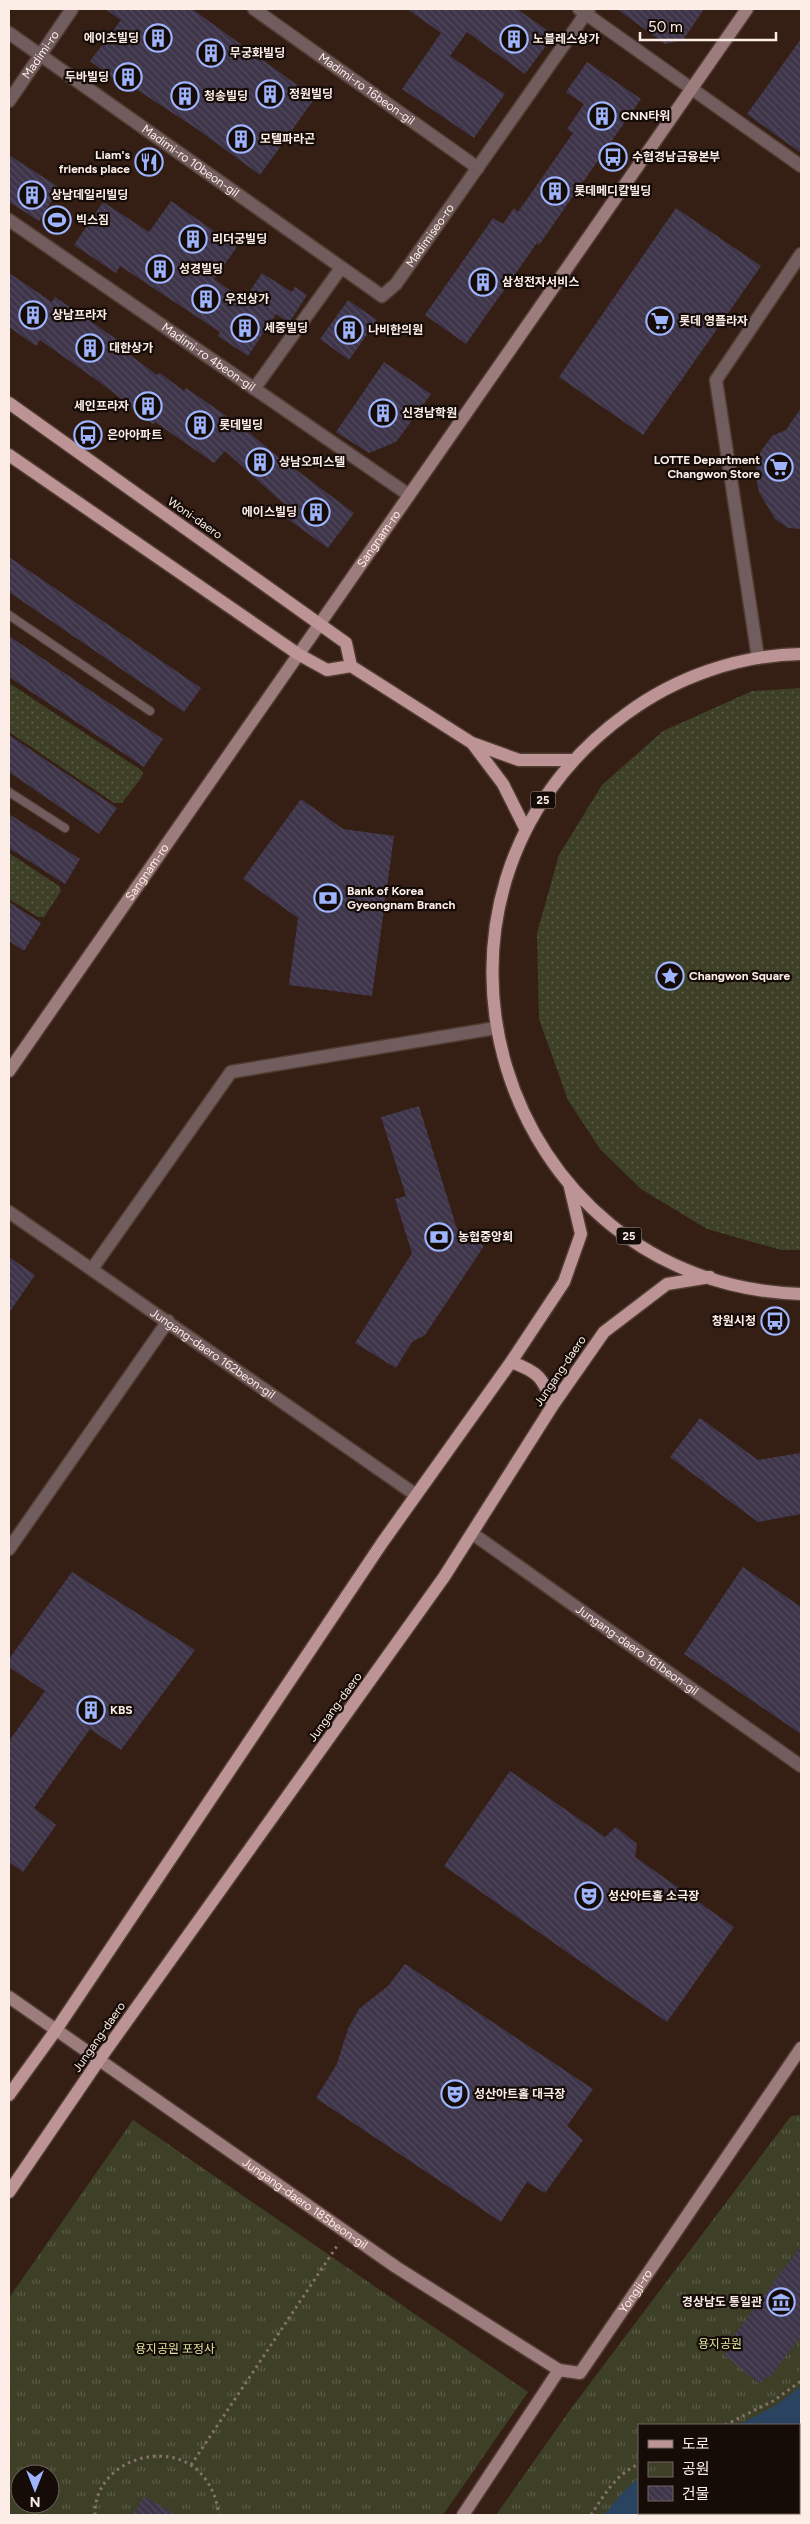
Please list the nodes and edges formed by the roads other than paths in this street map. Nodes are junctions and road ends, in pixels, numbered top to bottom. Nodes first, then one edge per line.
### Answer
1 (72, 9) edge
2 (254, 9) edge
3 (747, 9) edge
4 (584, 10) edge
5 (9, 33) edge
6 (41, 55) junction
7 (693, 87) junction
8 (9, 101) edge
9 (801, 166) edge
10 (478, 168) junction
11 (9, 220) edge
12 (801, 254) edge
13 (342, 268) junction
14 (254, 389) junction
15 (9, 403) edge
16 (9, 455) edge
17 (409, 495) junction
18 (9, 615) edge
19 (320, 624) junction
20 (298, 654) junction
21 (801, 654) edge
22 (758, 658) junction
23 (351, 666) junction
24 (150, 711) dead end
25 (472, 743) junction
26 (574, 760) junction
27 (9, 792) edge
28 (65, 828) dead end
29 (526, 830) junction
30 (496, 1028) junction
31 (9, 1071) edge
32 (569, 1182) junction
33 (9, 1212) edge
34 (92, 1269) junction
35 (710, 1277) junction
36 (801, 1294) edge
37 (168, 1321) junction
38 (511, 1362) junction
39 (553, 1405) junction
40 (416, 1495) junction
41 (473, 1534) junction
42 (9, 1549) edge
43 (801, 1766) edge
44 (9, 1997) edge
45 (56, 2030) junction
46 (801, 2048) edge
47 (99, 2060) junction
48 (9, 2095) edge
49 (9, 2192) edge
50 (559, 2370) junction
51 (463, 2515) edge

1 - 6 street, Madimi-ro
2 - 10 street, Madimi-ro 16beon-gil
3 - 7 main road, Sangnam-ro
4 - 7 street
4 - 10 street, Madimiseo-ro
5 - 6 street, Madimi-ro 10beon-gil
6 - 8 street, Madimi-ro
6 - 13 street, Madimi-ro 10beon-gil
7 - 9 street
7 - 17 main road, Sangnam-ro
10 - 13 street, Madimiseo-ro
11 - 14 street, Madimi-ro 4beon-gil
12 - 22 street
13 - 14 street
14 - 17 street, Madimi-ro 4beon-gil
15 - 19 main road, Woni-daero
16 - 20 main road
17 - 19 main road, Sangnam-ro
18 - 24 lane
19 - 20 main road, Sangnam-ro
19 - 23 main road, Woni-daero
20 - 23 main road
20 - 31 main road, Sangnam-ro
21 - 22 main road, 25
22 - 26 main road, 25
23 - 25 main road
25 - 26 main road
25 - 29 main road
26 - 29 main road, 25
27 - 28 lane
29 - 30 main road, 25
30 - 32 main road, 25
30 - 34 street
32 - 35 main road, 25
32 - 38 main road
33 - 34 street, Jungang-daero 162beon-gil
34 - 37 street, Jungang-daero 162beon-gil
35 - 36 main road, 25
35 - 39 main road, Jungang-daero
37 - 40 street, Jungang-daero 162beon-gil
37 - 42 street
38 - 39 main road
38 - 40 main road
39 - 41 main road, Jungang-daero
40 - 45 main road
41 - 43 street, Jungang-daero 161beon-gil
41 - 47 main road, Jungang-daero
44 - 45 main road, Jungang-daero 185beon-gil
45 - 47 main road, Jungang-daero 185beon-gil
45 - 48 main road
46 - 50 main road, Yongji-ro
47 - 49 main road, Jungang-daero
47 - 50 main road, Jungang-daero 185beon-gil
50 - 51 main road

